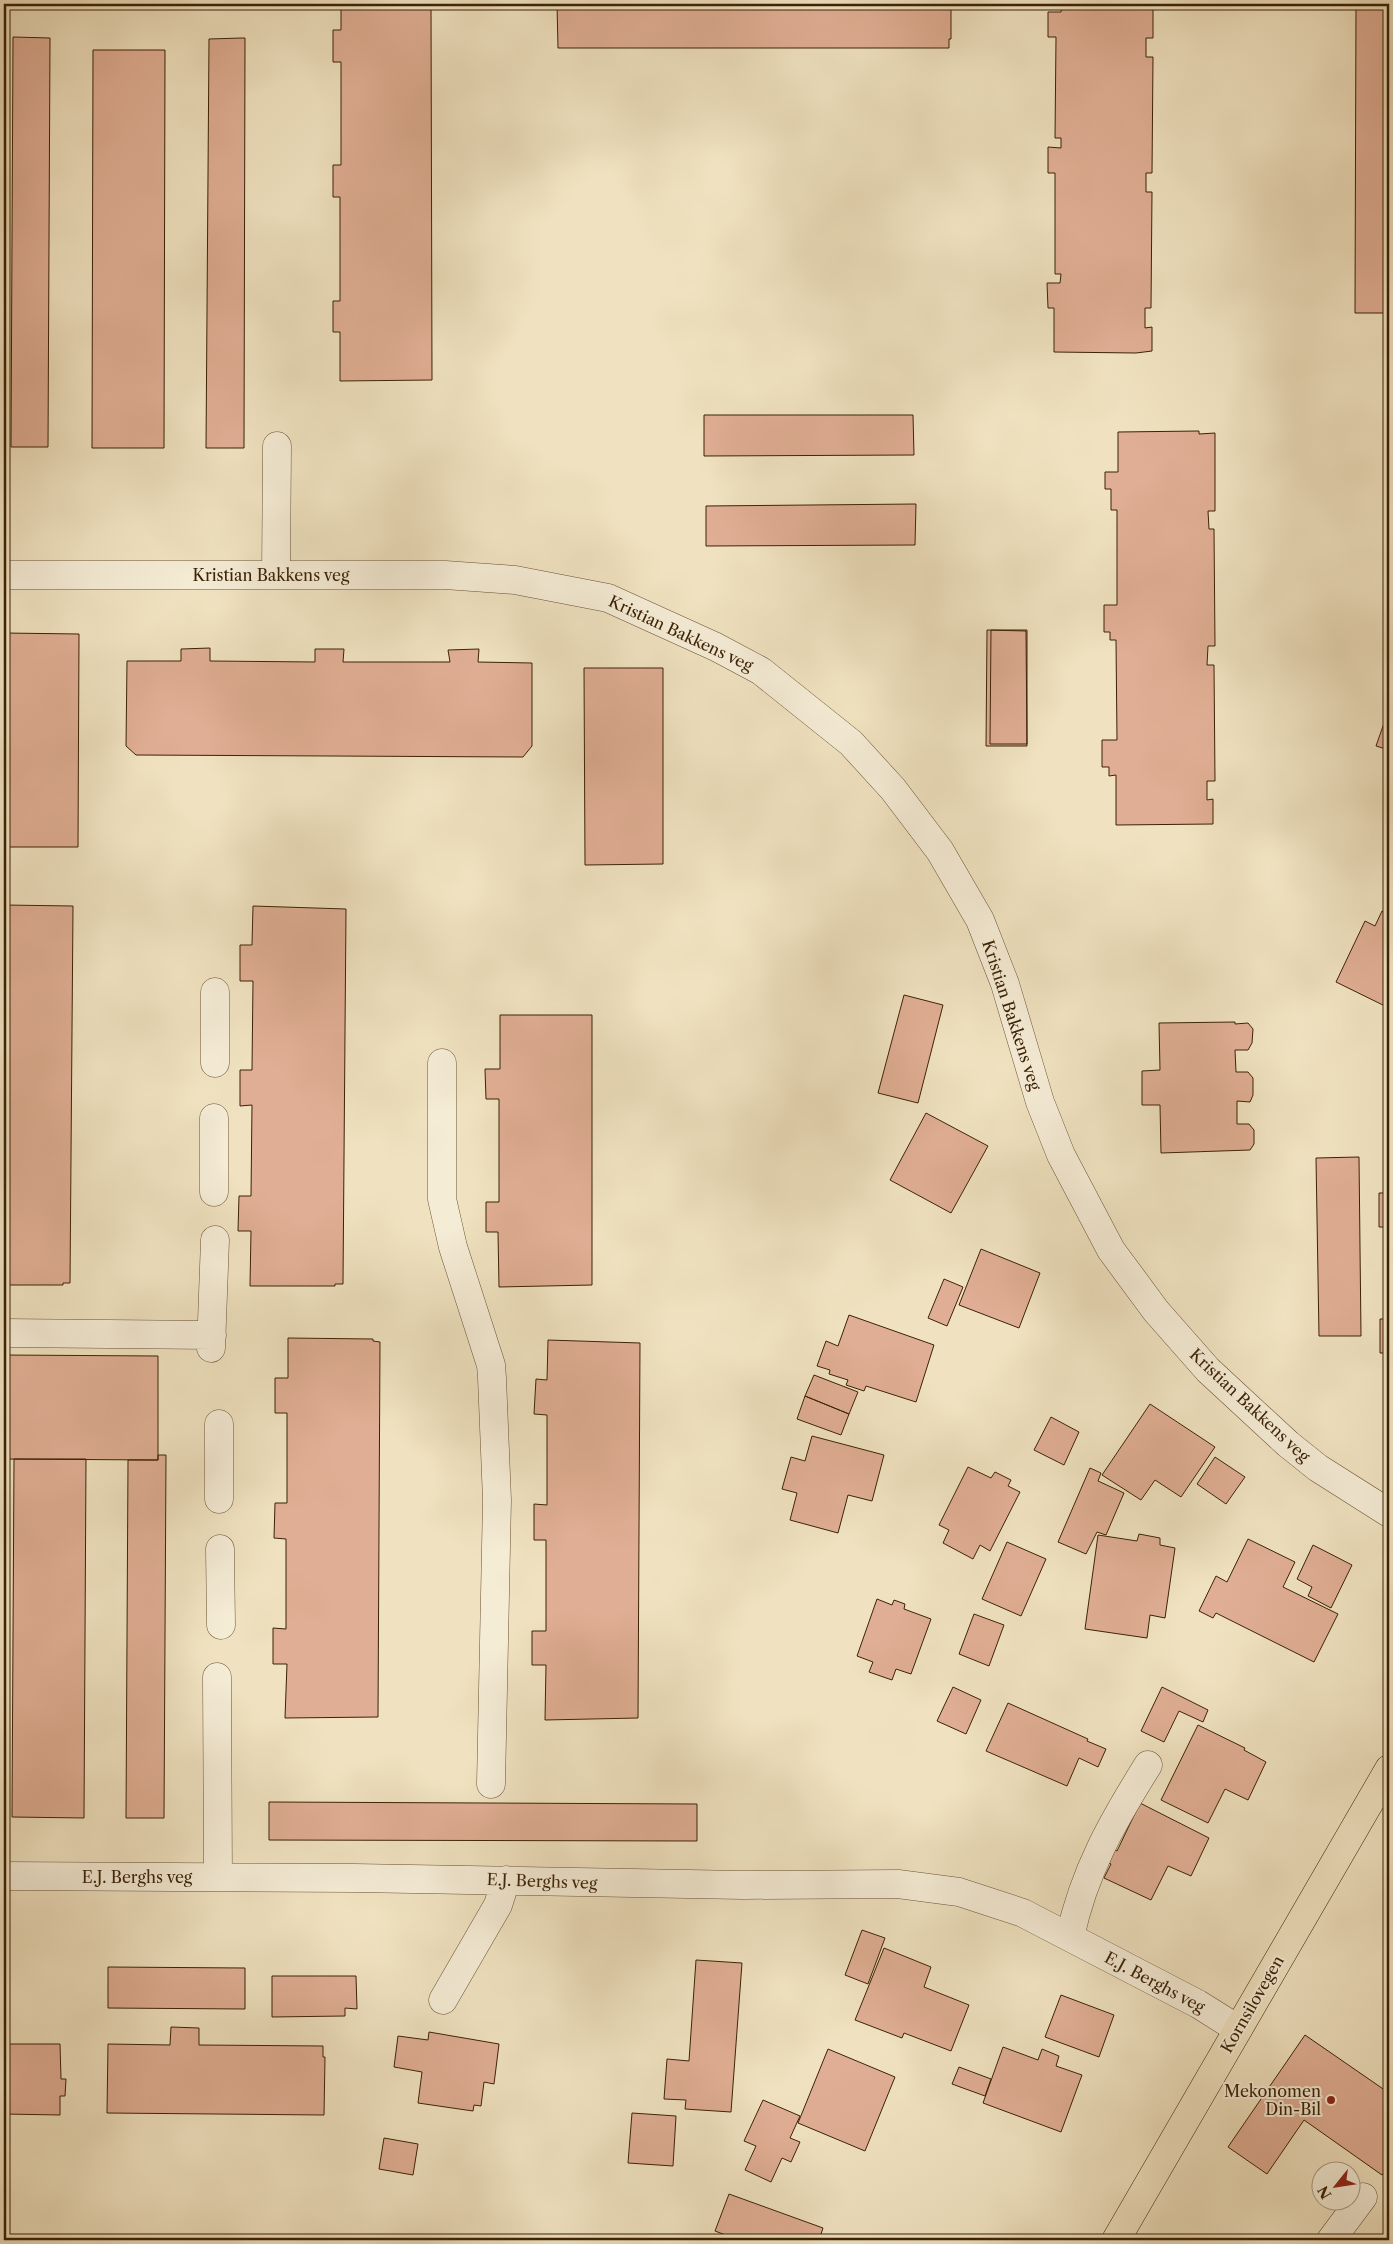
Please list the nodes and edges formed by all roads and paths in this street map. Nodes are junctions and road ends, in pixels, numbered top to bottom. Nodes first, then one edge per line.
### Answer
1 (277, 446) dead end
2 (276, 575) junction
3 (4, 576) edge
4 (215, 992) dead end
5 (215, 1063) dead end
6 (442, 1063) dead end
7 (214, 1118) dead end
8 (214, 1192) dead end
9 (215, 1240) dead end
10 (4, 1333) edge
11 (219, 1424) dead end
12 (219, 1499) dead end
13 (1389, 1514) edge
14 (220, 1549) dead end
15 (221, 1625) dead end
16 (217, 1677) dead end
17 (1148, 1765) dead end
18 (1389, 1769) edge
19 (491, 1784) dead end
20 (4, 1876) edge
21 (218, 1877) junction
22 (506, 1880) junction
23 (1070, 1937) junction
24 (443, 2000) dead end
25 (1238, 2029) junction
26 (1363, 2197) dead end
27 (1116, 2240) edge
28 (1331, 2240) edge

1 - 2 street
2 - 3 street, Kristian Bakkens veg
2 - 13 street, Kristian Bakkens veg
4 - 5 street
6 - 19 street
7 - 8 street
9 - 10 street
11 - 12 street
14 - 15 street
16 - 21 street
17 - 23 street
18 - 25 main road, Kornsilovegen
20 - 21 street, E.J. Berghs veg
21 - 22 street, E.J. Berghs veg
22 - 23 street, E.J. Berghs veg
22 - 24 street
23 - 25 street, E.J. Berghs veg
25 - 27 main road, Kornsilovegen
26 - 28 street

